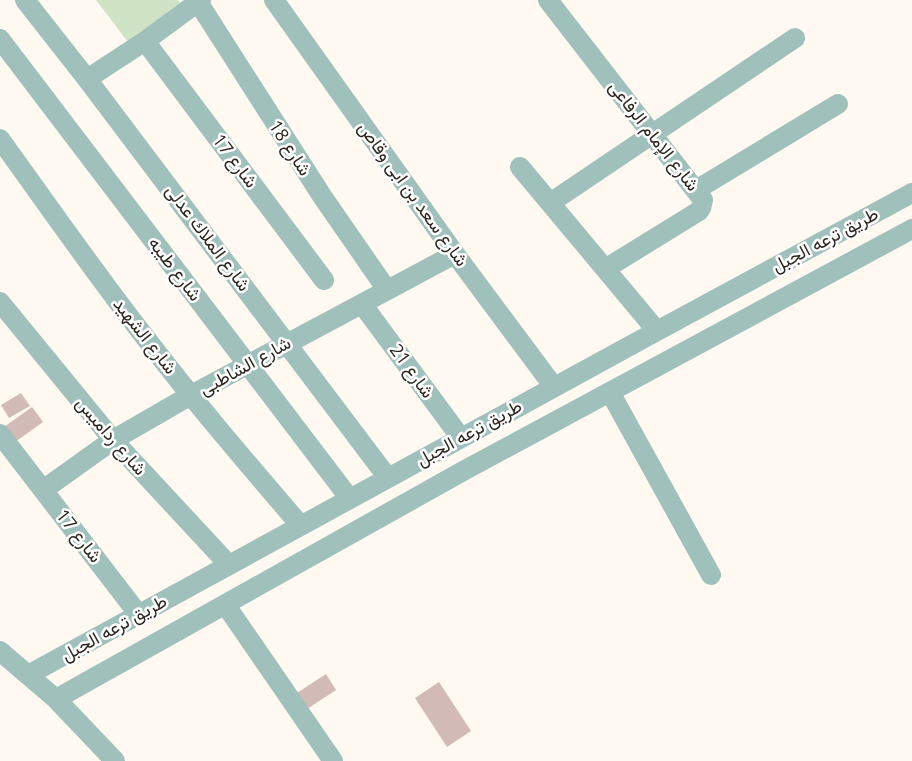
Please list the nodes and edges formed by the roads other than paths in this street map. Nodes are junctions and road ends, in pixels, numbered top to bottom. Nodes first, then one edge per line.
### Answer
1 (25, 0) edge
2 (274, 0) edge
3 (548, 0) edge
4 (199, 1) edge
5 (795, 38) dead end
6 (0, 39) edge
7 (146, 41) junction
8 (87, 79) junction
9 (838, 104) dead end
10 (653, 134) junction
11 (0, 139) edge
12 (520, 167) dead end
13 (696, 190) junction
14 (912, 194) edge
15 (550, 203) junction
16 (912, 229) edge
17 (455, 254) junction
18 (605, 269) junction
19 (324, 280) dead end
20 (387, 290) junction
21 (0, 302) edge
22 (362, 304) junction
23 (657, 331) junction
24 (287, 343) junction
25 (248, 365) junction
26 (554, 387) junction
27 (610, 392) junction
28 (191, 395) junction
29 (0, 434) edge
30 (113, 440) junction
31 (455, 441) junction
32 (465, 470) junction
33 (388, 478) junction
34 (43, 490) junction
35 (350, 499) junction
36 (301, 526) junction
37 (229, 565) junction
38 (711, 575) dead end
39 (225, 604) junction
40 (139, 615) junction
41 (0, 651) edge
42 (28, 675) junction
43 (56, 698) junction
44 (114, 761) edge
45 (333, 761) edge

1 - 8 street, شارع الملاك عدلى
2 - 17 street, شارع سعد بن ابى وقاص
3 - 10 street, شارع الإمام الرفاعى
4 - 7 street
4 - 20 street, شارع 18
5 - 10 street
6 - 25 street, شارع طيبه
7 - 8 street
7 - 19 street, شارع 17
8 - 24 street, شارع الملاك عدلى
9 - 13 street
10 - 13 street, شارع الإمام الرفاعى
10 - 15 street
11 - 28 street, شارع الشهيد
12 - 15 street
13 - 18 street, شارع الإمام الرفاعى
14 - 23 street, طريق ترعه الجبل
15 - 18 street
16 - 27 street, طريق ترعه الجبل
17 - 20 street, شارع الشاطبى
17 - 26 street, شارع سعد بن ابى وقاص
18 - 23 street
20 - 22 street, شارع الشاطبى
21 - 30 street, شارع رداميس
22 - 24 street, شارع الشاطبى
22 - 31 street, شارع 21
23 - 26 street, طريق ترعه الجبل
24 - 25 street, شارع الشاطبى
24 - 33 street, شارع الملاك عدلى
25 - 28 street, شارع الشاطبى
25 - 35 street, شارع طيبه
26 - 31 street, طريق ترعه الجبل
27 - 32 street, طريق ترعه الجبل
27 - 38 street
28 - 30 street, شارع الشاطبى
28 - 36 street, شارع الشهيد
29 - 34 street, شارع 17
30 - 34 street, شارع الشاطبى
30 - 37 street, شارع رداميس
31 - 32 street, شارع 21
31 - 33 street, طريق ترعه الجبل
32 - 39 street, طريق ترعه الجبل
33 - 35 street, طريق ترعه الجبل
34 - 40 street, شارع 17
35 - 36 street, طريق ترعه الجبل
36 - 37 street, طريق ترعه الجبل
37 - 40 street, طريق ترعه الجبل
39 - 43 street, طريق ترعه الجبل
39 - 45 street
40 - 42 street, طريق ترعه الجبل
41 - 42 street
42 - 43 street
43 - 44 street

